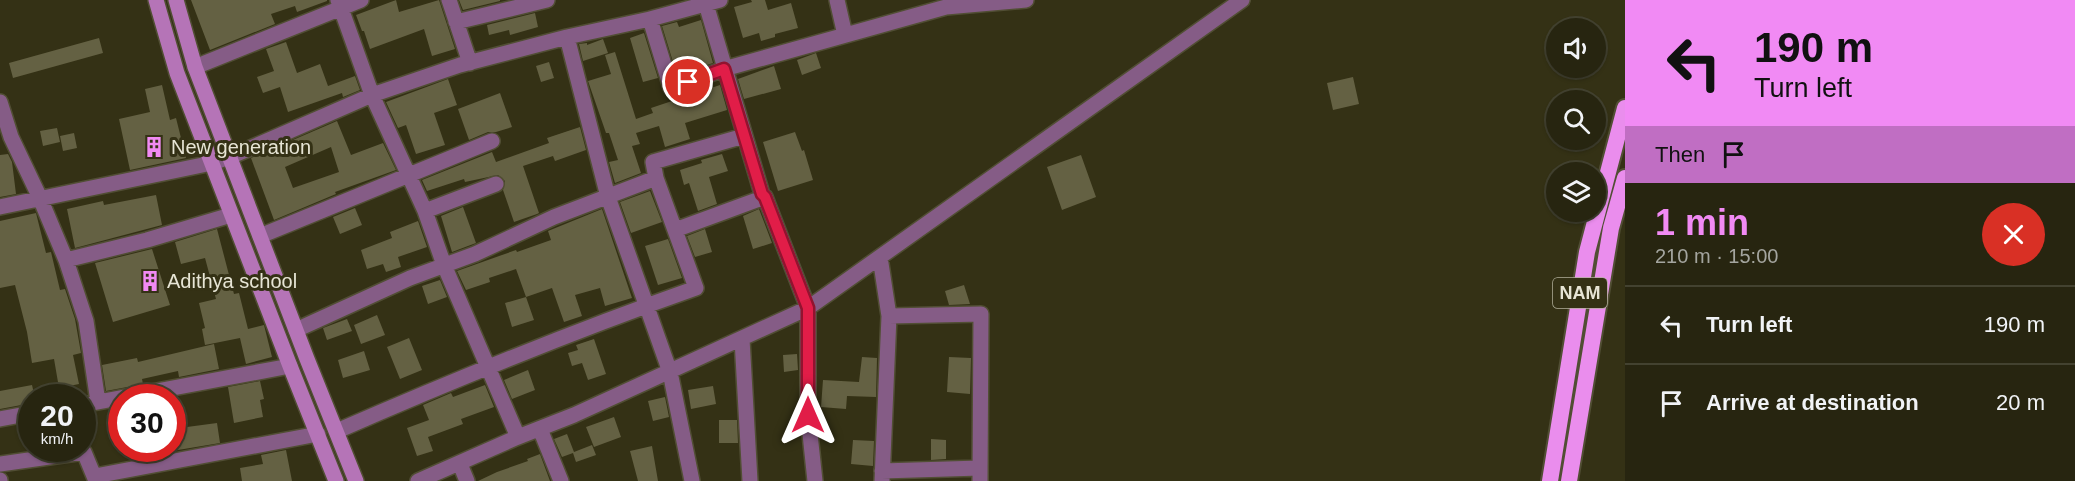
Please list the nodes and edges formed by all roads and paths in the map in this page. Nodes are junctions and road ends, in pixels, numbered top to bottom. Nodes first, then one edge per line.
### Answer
1 (176, 0) edge
2 (362, 0) edge
3 (448, 0) edge
4 (547, 0) edge
5 (837, 0) edge
6 (1026, 0) edge
7 (1242, 0) edge
8 (160, 1) edge
9 (713, 2) edge
10 (340, 4) edge
11 (946, 4) edge
12 (650, 20) junction
13 (456, 22) junction
14 (844, 35) junction
15 (567, 37) junction
16 (470, 63) junction
17 (195, 67) junction
18 (724, 69) junction
19 (372, 95) junction
20 (0, 102) edge
21 (1625, 108) edge
22 (744, 136) junction
23 (6, 138) edge
24 (492, 141) dead end
25 (230, 157) junction
26 (212, 163) junction
27 (408, 174) junction
28 (656, 178) junction
29 (1625, 178) edge
30 (496, 184) dead end
31 (608, 197) junction
32 (765, 197) junction
33 (40, 198) junction
34 (0, 207) edge
35 (425, 211) junction
36 (231, 215) junction
37 (675, 230) junction
38 (260, 236) junction
39 (880, 257) junction
40 (66, 260) junction
41 (444, 265) junction
42 (647, 305) junction
43 (808, 308) junction
44 (889, 316) junction
45 (296, 330) junction
46 (742, 339) junction
47 (290, 366) junction
48 (488, 368) junction
49 (670, 372) junction
50 (89, 384) edge
51 (96, 402) edge
52 (18, 416) edge
53 (0, 419) edge
54 (540, 429) junction
55 (337, 431) junction
56 (318, 434) junction
57 (518, 437) junction
58 (0, 464) edge
59 (460, 464) junction
60 (980, 474) edge
61 (882, 476) edge
62 (95, 479) edge
63 (336, 481) edge
64 (356, 481) edge
65 (418, 481) edge
66 (467, 481) edge
67 (561, 481) edge
68 (692, 481) edge
69 (750, 481) edge
70 (815, 481) edge
71 (1550, 481) edge
72 (1569, 481) edge

1 - 17 main road
2 - 10 street
3 - 13 street
4 - 13 street
5 - 14 street
6 - 11 street
7 - 39 street
8 - 26 main road
9 - 12 street
9 - 18 street
10 - 17 street
10 - 19 street
11 - 14 street
12 - 15 street
12 - 18 street
13 - 16 street
14 - 18 street
15 - 16 street
15 - 31 street
16 - 19 street
17 - 25 main road
18 - 22 street
19 - 25 street
19 - 27 street
20 - 23 street
21 - 71 highway, NAM
22 - 28 street
22 - 32 street
23 - 33 street
24 - 27 street
25 - 26 street
25 - 38 main road
26 - 33 street
26 - 36 main road
27 - 35 street
27 - 38 street
28 - 31 street
28 - 37 street
29 - 72 highway, NAM
30 - 35 street
31 - 41 street
31 - 42 street
32 - 37 street
32 - 43 street
33 - 34 street
33 - 40 street
35 - 41 street
36 - 40 street
36 - 47 main road
37 - 42 street
38 - 45 main road
39 - 43 street
39 - 44 street
40 - 50 street
41 - 45 street
41 - 48 street
42 - 48 street
42 - 49 street
43 - 46 street
43 - 70 street
44 - 60 street
44 - 61 street
45 - 55 main road
46 - 49 street
46 - 69 street
47 - 51 street
47 - 56 main road
48 - 55 street
48 - 57 street
49 - 54 street
49 - 68 street
52 - 53 street
54 - 57 street
54 - 67 street
55 - 64 main road
56 - 62 street
56 - 63 main road
57 - 59 street
58 - 62 street
59 - 65 street
59 - 66 street
60 - 61 street

